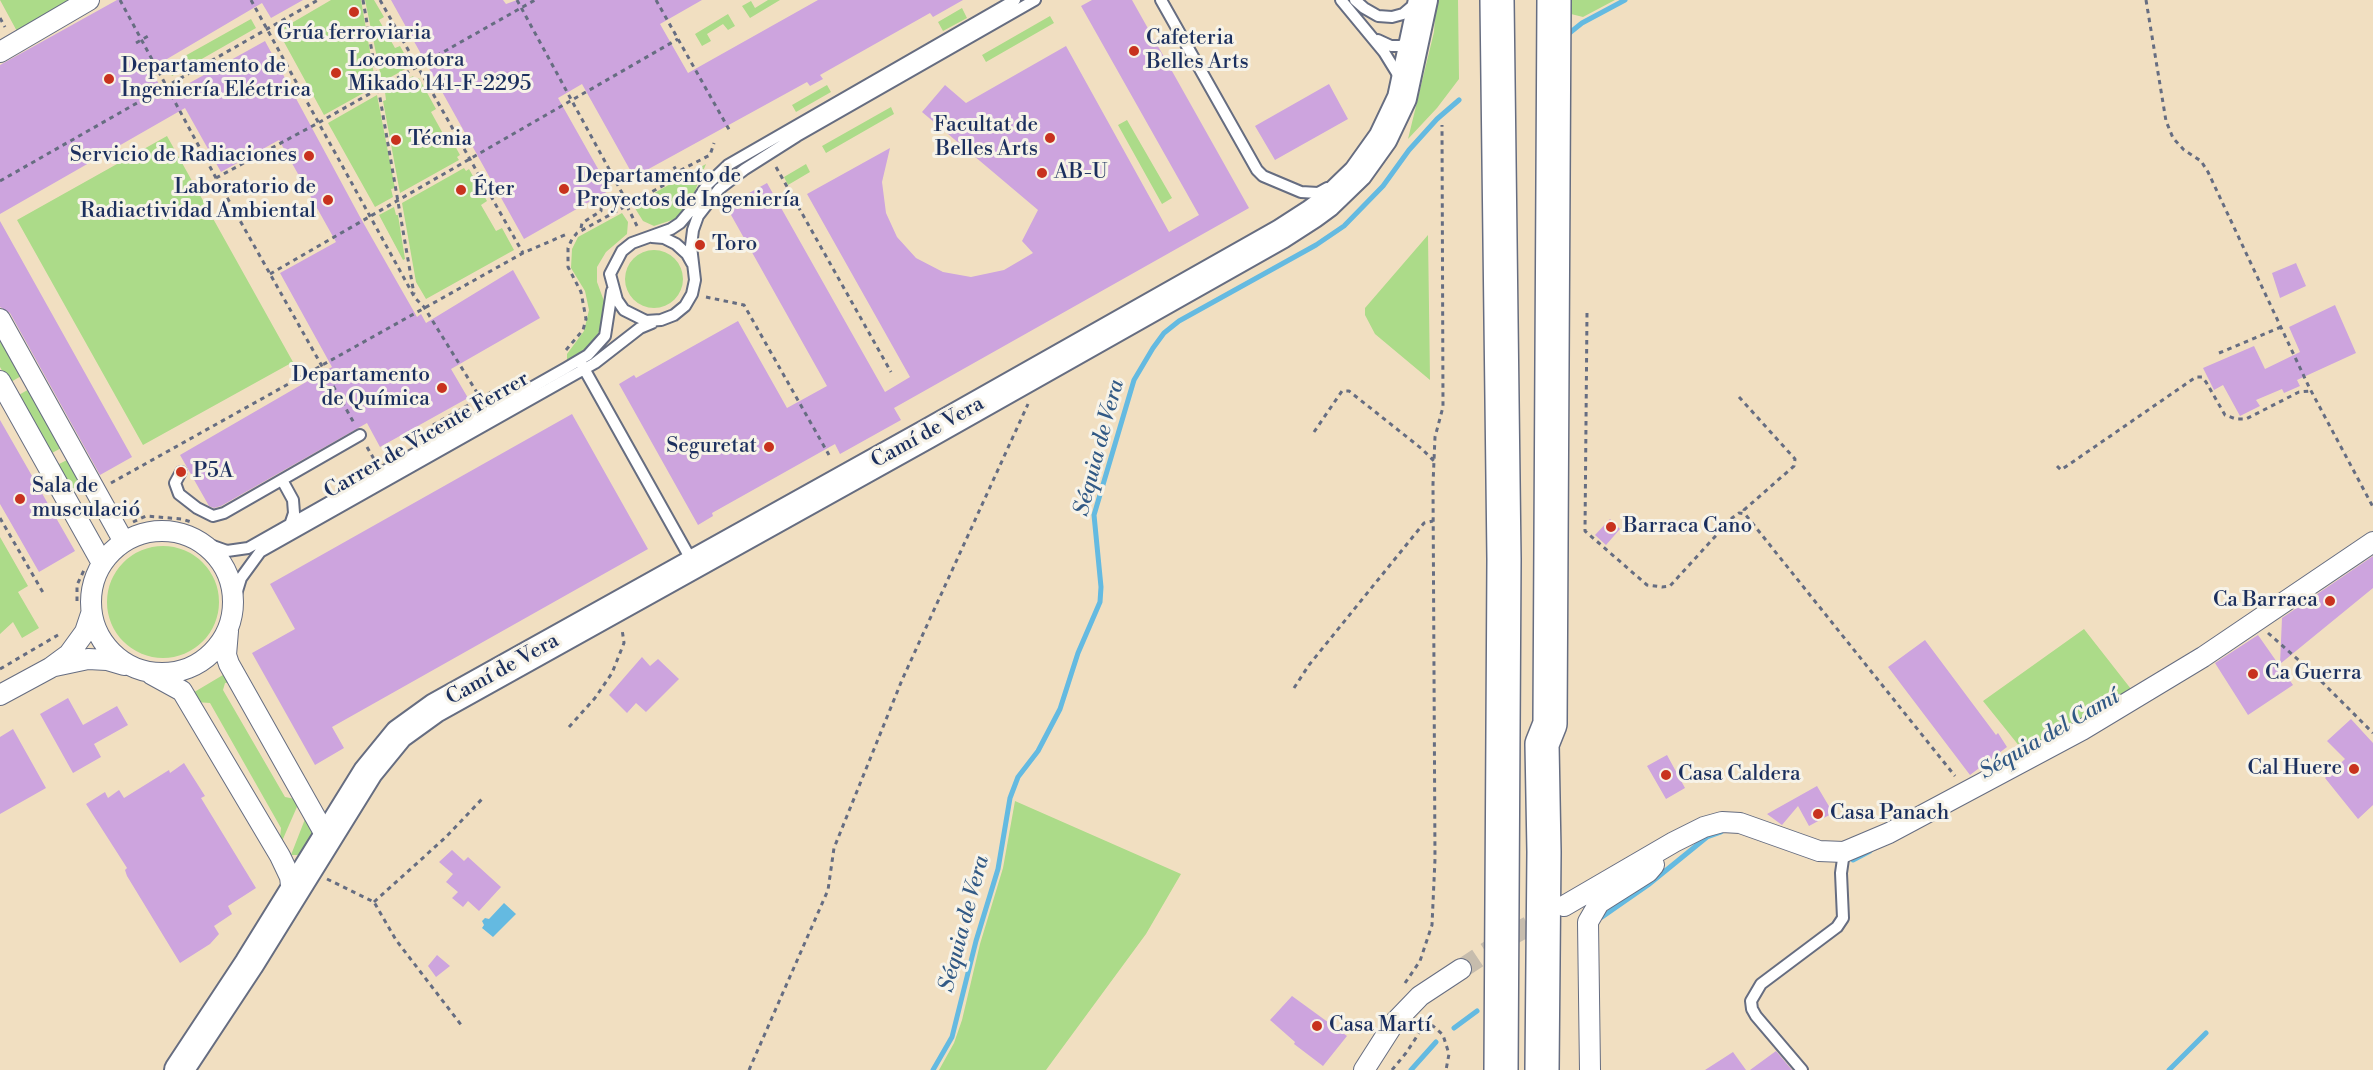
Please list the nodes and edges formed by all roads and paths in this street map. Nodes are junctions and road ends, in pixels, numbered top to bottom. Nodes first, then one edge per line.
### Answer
1 (89, 0) edge
2 (120, 0) edge
3 (251, 0) edge
4 (318, 0) edge
5 (363, 0) edge
6 (380, 0) edge
7 (518, 0) edge
8 (535, 0) edge
9 (656, 0) edge
10 (1015, 0) edge
11 (1035, 0) edge
12 (1161, 0) edge
13 (1341, 0) edge
14 (1355, 0) edge
15 (1418, 0) edge
16 (1423, 0) edge
17 (1498, 0) edge
18 (1534, 0) edge
19 (1554, 0) edge
20 (2146, 0) edge
21 (521, 7) junction
22 (267, 29) junction
23 (1366, 30) junction
24 (1418, 32) junction
25 (150, 35) dead end
26 (678, 39) junction
27 (136, 43) dead end
28 (0, 52) edge
29 (418, 66) junction
30 (166, 86) junction
31 (379, 89) junction
32 (1402, 98) junction
33 (571, 100) junction
34 (318, 123) junction
35 (1442, 125) dead end
36 (731, 133) dead end
37 (1383, 138) junction
38 (714, 142) dead end
39 (1356, 157) dead end
40 (469, 159) junction
41 (676, 167) dead end
42 (776, 167) dead end
43 (1340, 174) dead end
44 (216, 178) junction
45 (658, 178) dead end
46 (0, 181) edge
47 (1301, 192) junction
48 (602, 195) dead end
49 (397, 200) junction
50 (627, 206) junction
51 (370, 216) junction
52 (581, 228) dead end
53 (567, 234) dead end
54 (1281, 234) junction
55 (644, 238) junction
56 (523, 253) junction
57 (693, 266) junction
58 (270, 274) junction
59 (612, 288) junction
60 (692, 294) junction
61 (415, 298) junction
62 (424, 308) junction
63 (1587, 312) dead end
64 (0, 319) edge
65 (661, 320) junction
66 (2281, 327) junction
67 (564, 351) dead end
68 (2219, 353) dead end
69 (582, 364) junction
70 (321, 365) junction
71 (891, 372) dead end
72 (1026, 379) junction
73 (0, 381) edge
74 (499, 387) dead end
75 (2311, 391) junction
76 (1739, 397) dead end
77 (480, 398) junction
78 (489, 411) junction
79 (432, 426) dead end
80 (1314, 432) dead end
81 (360, 435) junction
82 (383, 453) dead end
83 (828, 454) dead end
84 (1434, 461) junction
85 (2057, 466) dead end
86 (131, 471) dead end
87 (181, 472) dead end
88 (282, 480) junction
89 (293, 500) junction
90 (2373, 507) edge
91 (318, 509) junction
92 (1745, 514) junction
93 (0, 518) edge
94 (1433, 521) junction
95 (290, 525) junction
96 (198, 533) junction
97 (121, 535) junction
98 (2373, 542) edge
99 (98, 555) junction
100 (693, 564) junction
101 (45, 596) dead end
102 (233, 604) junction
103 (612, 609) junction
104 (84, 611) junction
105 (2257, 620) junction
106 (229, 627) junction
107 (67, 630) dead end
108 (129, 666) junction
109 (50, 668) junction
110 (0, 669) edge
111 (149, 673) junction
112 (1294, 688) dead end
113 (0, 695) edge
114 (569, 727) dead end
115 (2373, 733) edge
116 (1542, 744) junction
117 (1967, 792) junction
118 (482, 800) dead end
119 (349, 801) junction
120 (307, 802) junction
121 (1674, 843) junction
122 (1844, 852) junction
123 (317, 853) junction
124 (280, 856) junction
125 (292, 893) junction
126 (374, 902) junction
127 (1564, 906) tunnel mouth
128 (1461, 969) tunnel mouth
129 (1404, 985) dead end
130 (462, 1026) dead end
131 (179, 1070) edge
132 (749, 1070) edge
133 (1364, 1070) edge
134 (1392, 1070) edge
135 (1446, 1070) edge
136 (1501, 1070) edge
137 (1542, 1070) edge
138 (1590, 1070) edge
139 (1802, 1070) edge

1 - 28 street
2 - 30 path
3 - 22 path
4 - 22 path
5 - 31 path
6 - 29 path
7 - 21 path
8 - 21 path
9 - 26 path
10 - 55 lane
11 - 57 lane
12 - 47 lane
13 - 23 lane
14 - 15 lane
16 - 24 street, Camí de Vera
17 - 136 highway
18 - 116 highway
19 - 116 highway
20 - 66 path
21 - 29 path
21 - 33 path
22 - 30 path
22 - 34 path
23 - 24 lane
23 - 32 lane
24 - 32 street, Camí de Vera
25 - 27 path
26 - 33 path
26 - 36 path
29 - 31 path
29 - 40 path
30 - 44 path
30 - 46 path
31 - 34 path
31 - 49 path
32 - 37 street, Camí de Vera
33 - 40 path
33 - 50 path
34 - 44 path
34 - 51 path
35 - 84 path
37 - 39 lane
37 - 54 street, Camí de Vera
38 - 50 path
40 - 49 path
40 - 56 path
41 - 45 path
42 - 71 path
43 - 47 lane
44 - 58 path
47 - 54 lane
48 - 52 path
49 - 51 path
49 - 61 path
50 - 55 path
50 - 67 path
51 - 58 path
51 - 61 path
53 - 56 path
54 - 72 street, Camí de Vera
55 - 57 lane
55 - 59 lane
56 - 62 path
57 - 60 lane
58 - 70 path
59 - 65 lane
59 - 69 lane, Carrer de Vicente Ferrer
60 - 65 lane
60 - 83 path
61 - 62 path
62 - 70 path
62 - 77 path
63 - 92 path
64 - 97 street
65 - 69 lane, Carrer de Vicente Ferrer
66 - 68 path
66 - 75 path
69 - 78 lane, Carrer de Vicente Ferrer
69 - 100 lane
69 - 102 lane, Carrer de Vicente Ferrer
70 - 81 path
70 - 86 path
72 - 100 street, Camí de Vera
72 - 132 path
73 - 99 street
74 - 77 path
75 - 85 path
75 - 90 path
76 - 92 path
77 - 78 path
77 - 79 path
78 - 91 lane, Carrer de Vicente Ferrer
80 - 84 path
81 - 82 path
81 - 88 lane
84 - 94 path
87 - 88 lane
88 - 89 lane
89 - 91 lane
89 - 95 lane
91 - 95 lane, Carrer de Vicente Ferrer
92 - 117 path
93 - 101 path
94 - 112 path
94 - 129 path
95 - 96 lane, Carrer de Vicente Ferrer
96 - 97 street
96 - 97 path
96 - 102 street
97 - 99 street
98 - 105 street
99 - 104 street
99 - 104 path
100 - 103 street, Camí de Vera
102 - 106 street
103 - 114 path
103 - 119 street, Camí de Vera
104 - 108 street
104 - 109 street
105 - 115 path
105 - 117 street
106 - 111 street
106 - 120 street
107 - 110 path
108 - 109 street
108 - 111 street
109 - 113 street
111 - 124 street
116 - 137 highway
117 - 122 street
118 - 126 path
119 - 120 street
119 - 123 street, Camí de Vera
120 - 123 street
121 - 122 street
121 - 127 street
121 - 138 street
122 - 139 lane
123 - 124 street
123 - 125 street, Camí de Vera
123 - 126 path
124 - 125 street
125 - 131 street, Camí de Vera
126 - 130 path
128 - 133 street
134 - 135 path

